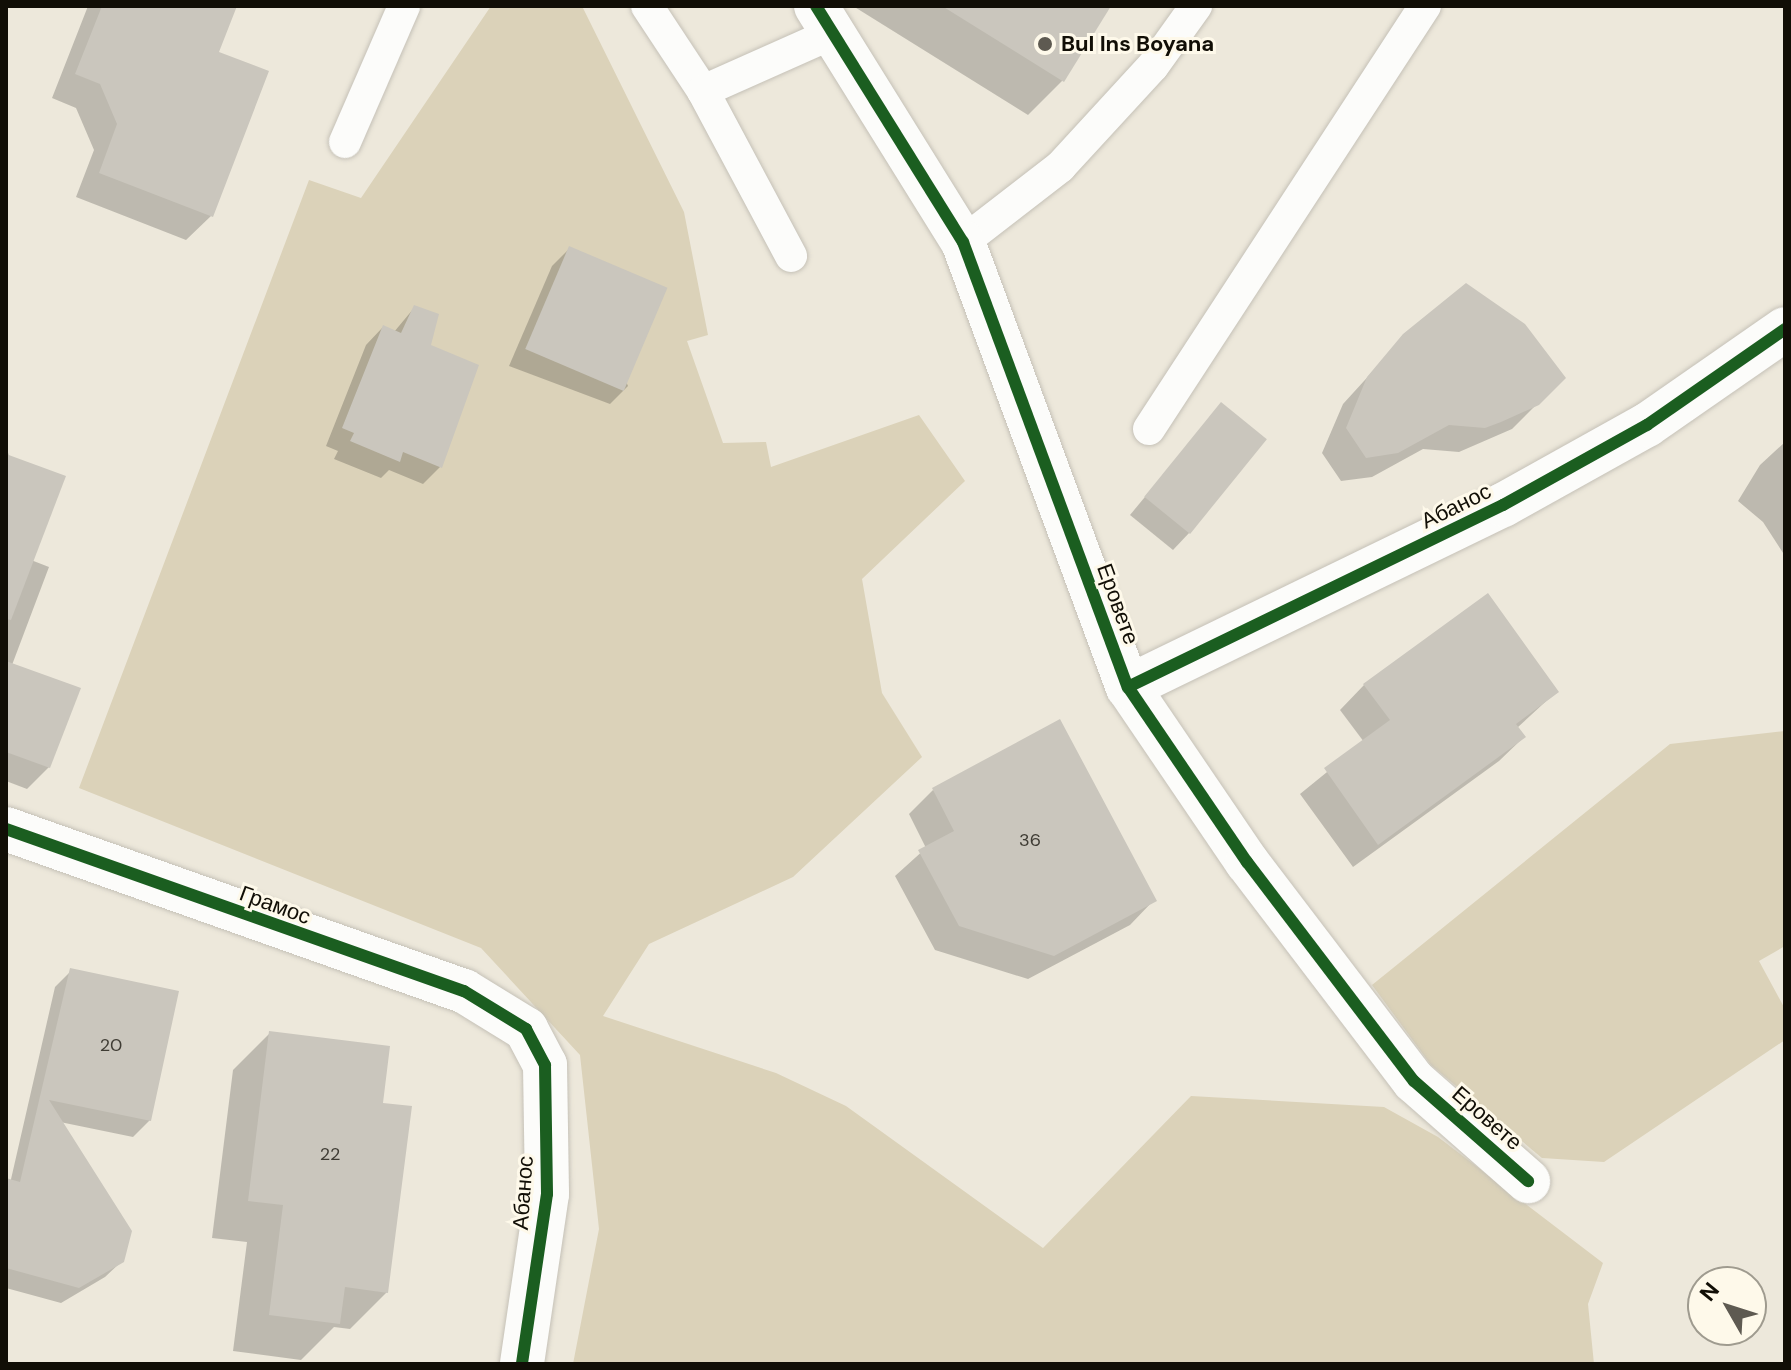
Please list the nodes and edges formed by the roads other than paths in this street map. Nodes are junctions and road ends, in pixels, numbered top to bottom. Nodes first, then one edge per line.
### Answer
1 (404, 6) edge
2 (647, 6) edge
3 (1196, 6) edge
4 (1425, 6) edge
5 (825, 19) edge
6 (703, 91) junction
7 (345, 142) dead end
8 (963, 242) junction
9 (791, 256) dead end
10 (1785, 329) edge
11 (1149, 429) dead end
12 (1128, 687) junction
13 (6, 829) edge
14 (526, 1029) joint
15 (1528, 1181) dead end
16 (522, 1364) edge

1 - 7 lane
2 - 6 lane
3 - 8 lane
4 - 11 lane
5 - 6 lane
5 - 8 street, Еровете
6 - 9 lane
8 - 12 street, Еровете
10 - 12 street, Абанос
12 - 15 street, Еровете
13 - 14 street, Грамос
14 - 16 street, Абанос

